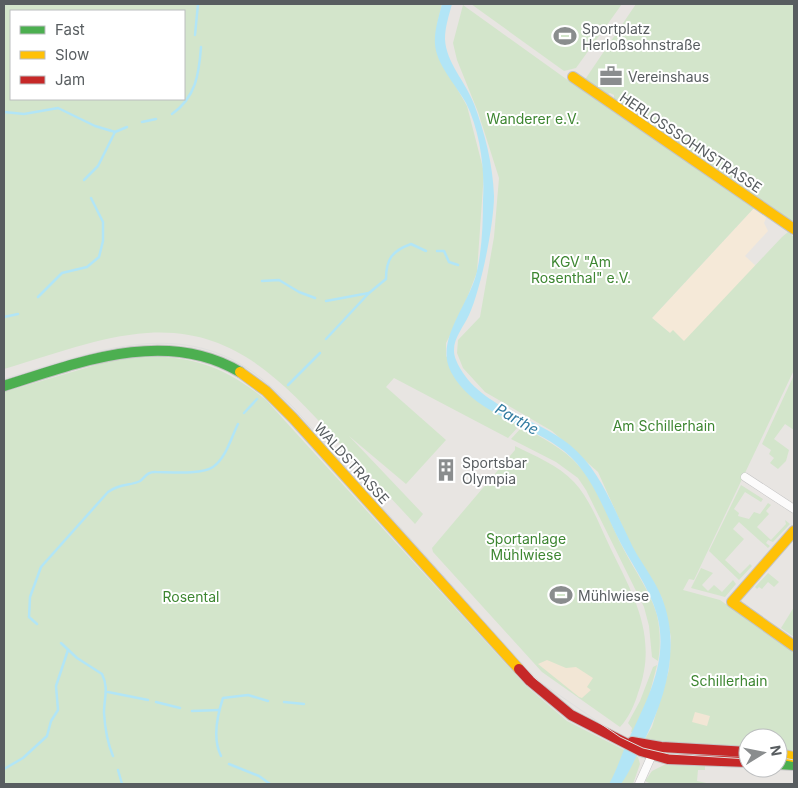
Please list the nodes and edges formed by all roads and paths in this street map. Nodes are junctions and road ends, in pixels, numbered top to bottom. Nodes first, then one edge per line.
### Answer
1 (573, 77) dead end
2 (794, 229) edge
3 (4, 386) edge
4 (745, 477) dead end
5 (794, 509) edge
6 (794, 531) edge
7 (794, 646) edge
8 (643, 748) junction
9 (738, 752) edge
10 (652, 755) junction
11 (738, 762) edge
12 (639, 784) edge

1 - 2 main road, HERLOSSSOHNSTRASSE
3 - 8 main road, WALDSTRASSE
4 - 5 street
6 - 7 main road
8 - 9 main road
8 - 10 main road, WALDSTRASSE
10 - 11 main road, WALDSTRASSE
10 - 12 street

